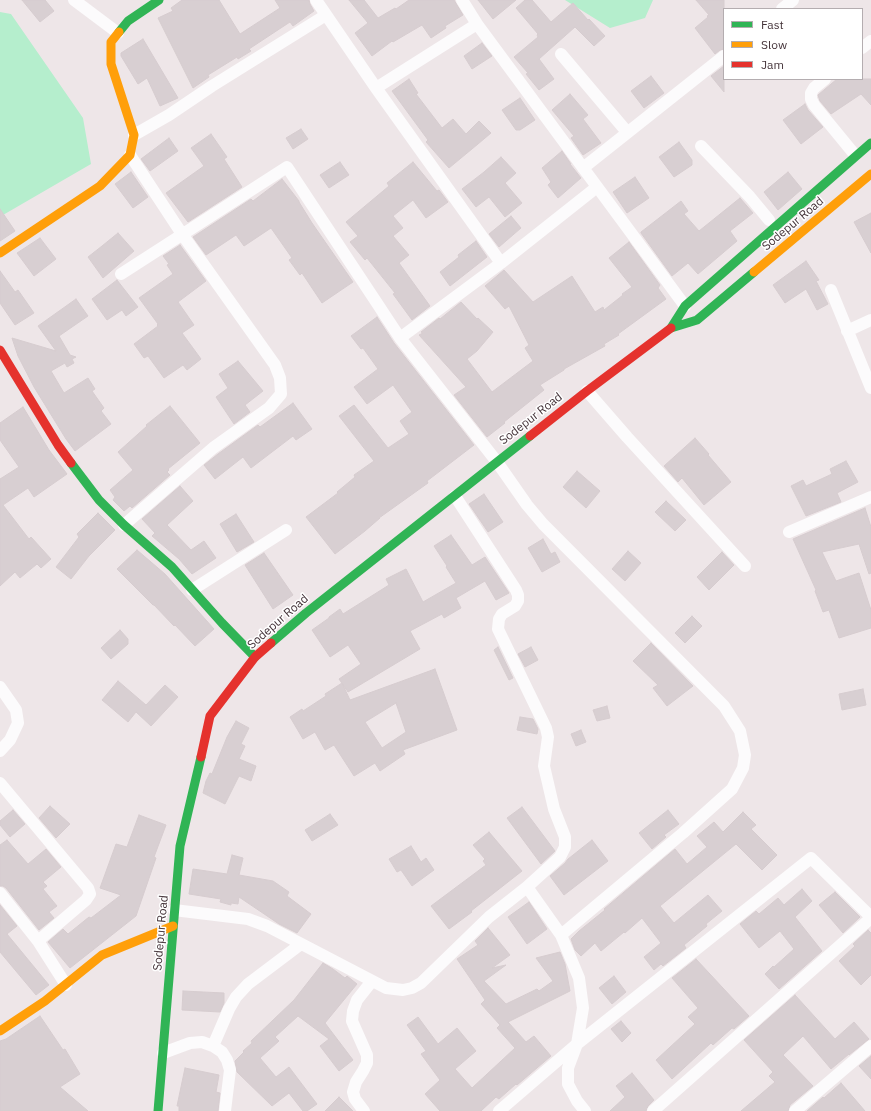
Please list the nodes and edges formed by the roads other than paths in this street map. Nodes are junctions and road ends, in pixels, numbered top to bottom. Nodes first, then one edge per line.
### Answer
1 (74, 0) edge
2 (159, 0) edge
3 (316, 0) edge
4 (462, 0) edge
5 (793, 0) edge
6 (783, 8) edge
7 (326, 14) junction
8 (476, 24) junction
9 (118, 33) junction
10 (871, 41) edge
11 (863, 47) edge
12 (561, 54) dead end
13 (723, 57) edge
14 (824, 80) edge
15 (376, 88) junction
16 (627, 132) junction
17 (134, 134) junction
18 (871, 143) edge
19 (701, 146) dead end
20 (130, 155) junction
21 (856, 155) junction
22 (583, 168) junction
23 (871, 174) edge
24 (597, 187) junction
25 (769, 220) dead end
26 (182, 234) junction
27 (0, 253) edge
28 (501, 263) junction
29 (121, 274) dead end
30 (831, 290) dead end
31 (685, 306) junction
32 (697, 320) junction
33 (871, 320) edge
34 (671, 328) junction
35 (847, 331) junction
36 (400, 338) junction
37 (0, 350) edge
38 (871, 388) edge
39 (587, 391) junction
40 (497, 462) junction
41 (455, 496) junction
42 (871, 497) edge
43 (124, 525) junction
44 (286, 530) dead end
45 (789, 532) dead end
46 (744, 566) dead end
47 (192, 590) junction
48 (255, 657) junction
49 (0, 687) edge
50 (0, 751) edge
51 (0, 783) edge
52 (527, 887) junction
53 (0, 893) edge
54 (174, 910) junction
55 (871, 917) edge
56 (173, 926) junction
57 (561, 936) junction
58 (38, 941) junction
59 (301, 944) junction
60 (372, 981) junction
61 (66, 985) junction
62 (0, 1031) edge
63 (577, 1044) junction
64 (213, 1046) junction
65 (871, 1046) edge
66 (163, 1053) junction
67 (361, 1110) edge
68 (158, 1111) edge
69 (225, 1111) edge
70 (499, 1111) edge
71 (585, 1111) edge
72 (653, 1111) edge
73 (794, 1111) edge

1 - 9 street
2 - 9 main road
3 - 7 street
4 - 8 street
5 - 6 street
7 - 15 street
7 - 17 street
8 - 15 street
8 - 22 street
9 - 17 main road
10 - 11 street
12 - 16 street
13 - 16 street
14 - 21 street
15 - 28 street
16 - 22 street
17 - 20 main road
18 - 21 main road, Sodepur Road
19 - 25 street
20 - 26 street
20 - 27 main road
21 - 31 main road, Sodepur Road
22 - 24 street
23 - 32 main road, Sodepur Road
24 - 28 street
24 - 31 street
26 - 29 street
26 - 36 street
26 - 43 street
28 - 36 street
30 - 35 street
31 - 32 main road
31 - 34 main road, Sodepur Road
32 - 34 main road, Sodepur Road
33 - 35 street
34 - 39 main road, Sodepur Road
35 - 38 street
36 - 40 street
37 - 43 main road
39 - 40 main road, Sodepur Road
39 - 46 street
40 - 41 main road, Sodepur Road
40 - 57 street
41 - 48 main road, Sodepur Road
41 - 52 street
42 - 45 street
43 - 47 main road
44 - 47 street
47 - 48 main road
48 - 54 main road, Sodepur Road
49 - 50 street
51 - 58 street
52 - 57 street
52 - 60 street
53 - 58 street
54 - 56 main road, Sodepur Road
54 - 59 street
55 - 63 street
55 - 72 street
56 - 61 main road
56 - 66 main road, Sodepur Road
57 - 63 street
58 - 61 street
59 - 60 street
59 - 64 street
60 - 67 street
61 - 62 main road
63 - 70 street
63 - 71 street
64 - 66 street
64 - 69 street
65 - 73 street
66 - 68 main road, Sodepur Road

